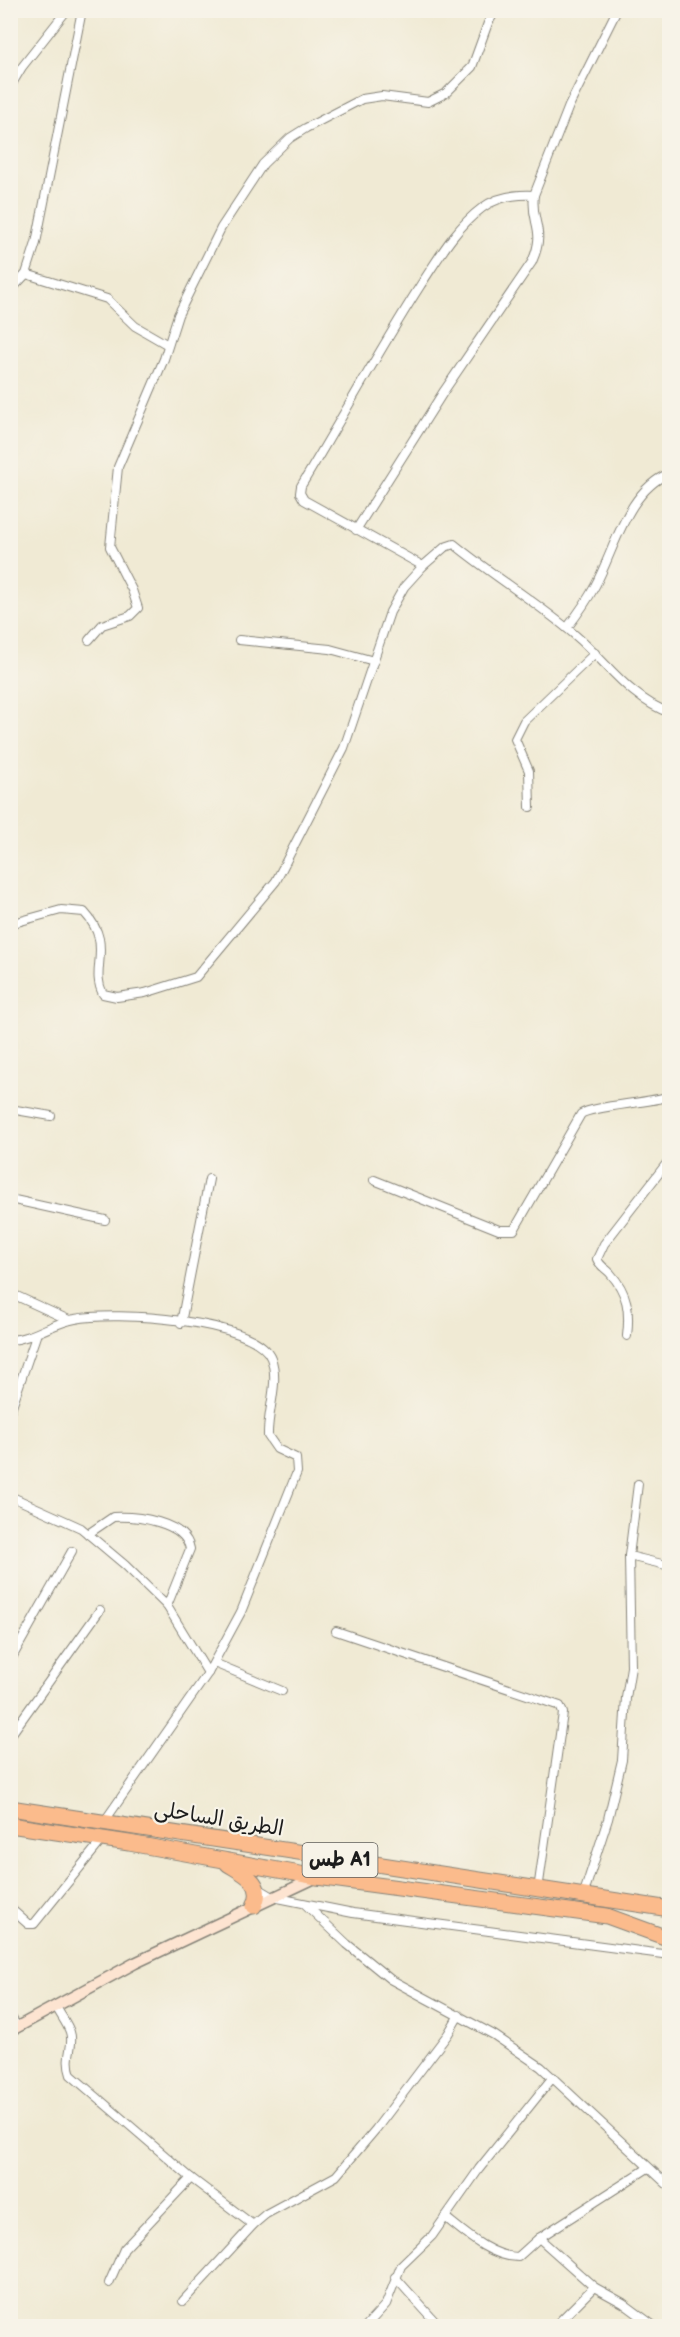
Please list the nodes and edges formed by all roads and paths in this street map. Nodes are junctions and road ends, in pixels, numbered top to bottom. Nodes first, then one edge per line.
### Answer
1 (82, 10) edge
2 (496, 10) edge
3 (617, 10) edge
4 (65, 11) edge
5 (10, 87) edge
6 (534, 195) junction
7 (26, 274) junction
8 (10, 291) edge
9 (168, 345) junction
10 (669, 473) edge
11 (356, 530) junction
12 (423, 566) junction
13 (567, 628) junction
14 (89, 640) dead end
15 (240, 640) dead end
16 (595, 653) junction
17 (374, 660) junction
18 (669, 713) edge
19 (530, 807) dead end
20 (10, 924) edge
21 (669, 1096) edge
22 (10, 1109) edge
23 (51, 1116) dead end
24 (669, 1159) edge
25 (209, 1179) dead end
26 (374, 1180) dead end
27 (10, 1199) edge
28 (105, 1220) dead end
29 (10, 1293) edge
30 (69, 1320) junction
31 (181, 1323) junction
32 (36, 1335) junction
33 (627, 1336) dead end
34 (10, 1340) edge
35 (10, 1412) edge
36 (638, 1484) dead end
37 (10, 1496) edge
38 (88, 1534) junction
39 (72, 1551) dead end
40 (629, 1556) junction
41 (669, 1566) edge
42 (167, 1606) junction
43 (100, 1610) dead end
44 (336, 1631) dead end
45 (10, 1661) edge
46 (214, 1663) junction
47 (207, 1673) junction
48 (282, 1691) dead end
49 (10, 1736) edge
50 (10, 1808) edge
51 (104, 1823) junction
52 (10, 1825) edge
53 (103, 1839) junction
54 (220, 1860) junction
55 (318, 1877) junction
56 (256, 1886) junction
57 (538, 1890) junction
58 (273, 1897) junction
59 (583, 1897) junction
60 (305, 1904) junction
61 (254, 1906) junction
62 (10, 1908) edge
63 (669, 1910) edge
64 (669, 1939) edge
65 (669, 1955) edge
66 (56, 2006) junction
67 (10, 2015) edge
68 (459, 2015) junction
69 (14, 2029) edge
70 (553, 2077) junction
71 (648, 2168) junction
72 (191, 2178) junction
73 (669, 2187) edge
74 (445, 2217) junction
75 (253, 2225) junction
76 (539, 2238) junction
77 (395, 2277) junction
78 (109, 2283) dead end
79 (594, 2287) junction
80 (183, 2301) dead end
81 (366, 2326) edge
82 (439, 2326) edge
83 (555, 2326) edge
84 (654, 2326) edge

1 - 7 street
2 - 9 street
3 - 6 street
4 - 5 street
6 - 11 street
6 - 11 street
7 - 8 street
7 - 9 street
9 - 14 street
10 - 13 street
11 - 12 street
12 - 13 street
12 - 17 street
13 - 16 street
15 - 17 street
16 - 18 street
16 - 19 street
17 - 20 street
21 - 26 street
22 - 23 street
24 - 33 street
25 - 31 street
27 - 28 street
29 - 30 street
30 - 31 street
30 - 32 street
31 - 46 street
32 - 34 street
32 - 35 street
36 - 40 street
37 - 38 street
38 - 42 street
38 - 42 street
39 - 45 street
40 - 41 street
40 - 59 street
42 - 47 street
43 - 49 street
44 - 57 street
46 - 47 street
46 - 48 street
47 - 51 street
50 - 51 highway, الطريق الساحلى / طس A1
51 - 57 highway, الطريق الساحلى / طس A1
52 - 53 highway, الطريق الساحلى / طس A1
53 - 54 highway, الطريق الساحلى / طس A1
53 - 62 street
54 - 55 highway, الطريق الساحلى / طس A1
54 - 56 highway
55 - 58 street
55 - 64 highway, الطريق الساحلى / طس A1
56 - 58 street
56 - 61 highway
57 - 59 highway, الطريق الساحلى / طس A1
58 - 60 street
58 - 61 street
59 - 63 highway, الطريق الساحلى / طس A1
60 - 65 street
60 - 68 street
61 - 66 street
66 - 69 street
66 - 72 street
67 - 69 street
68 - 70 street
68 - 75 street
70 - 71 street
70 - 74 street
71 - 73 street
71 - 76 street
72 - 75 street
72 - 78 street
74 - 76 street
74 - 77 street
75 - 80 street
76 - 79 street
77 - 81 street
77 - 82 street
79 - 83 street
79 - 84 street

